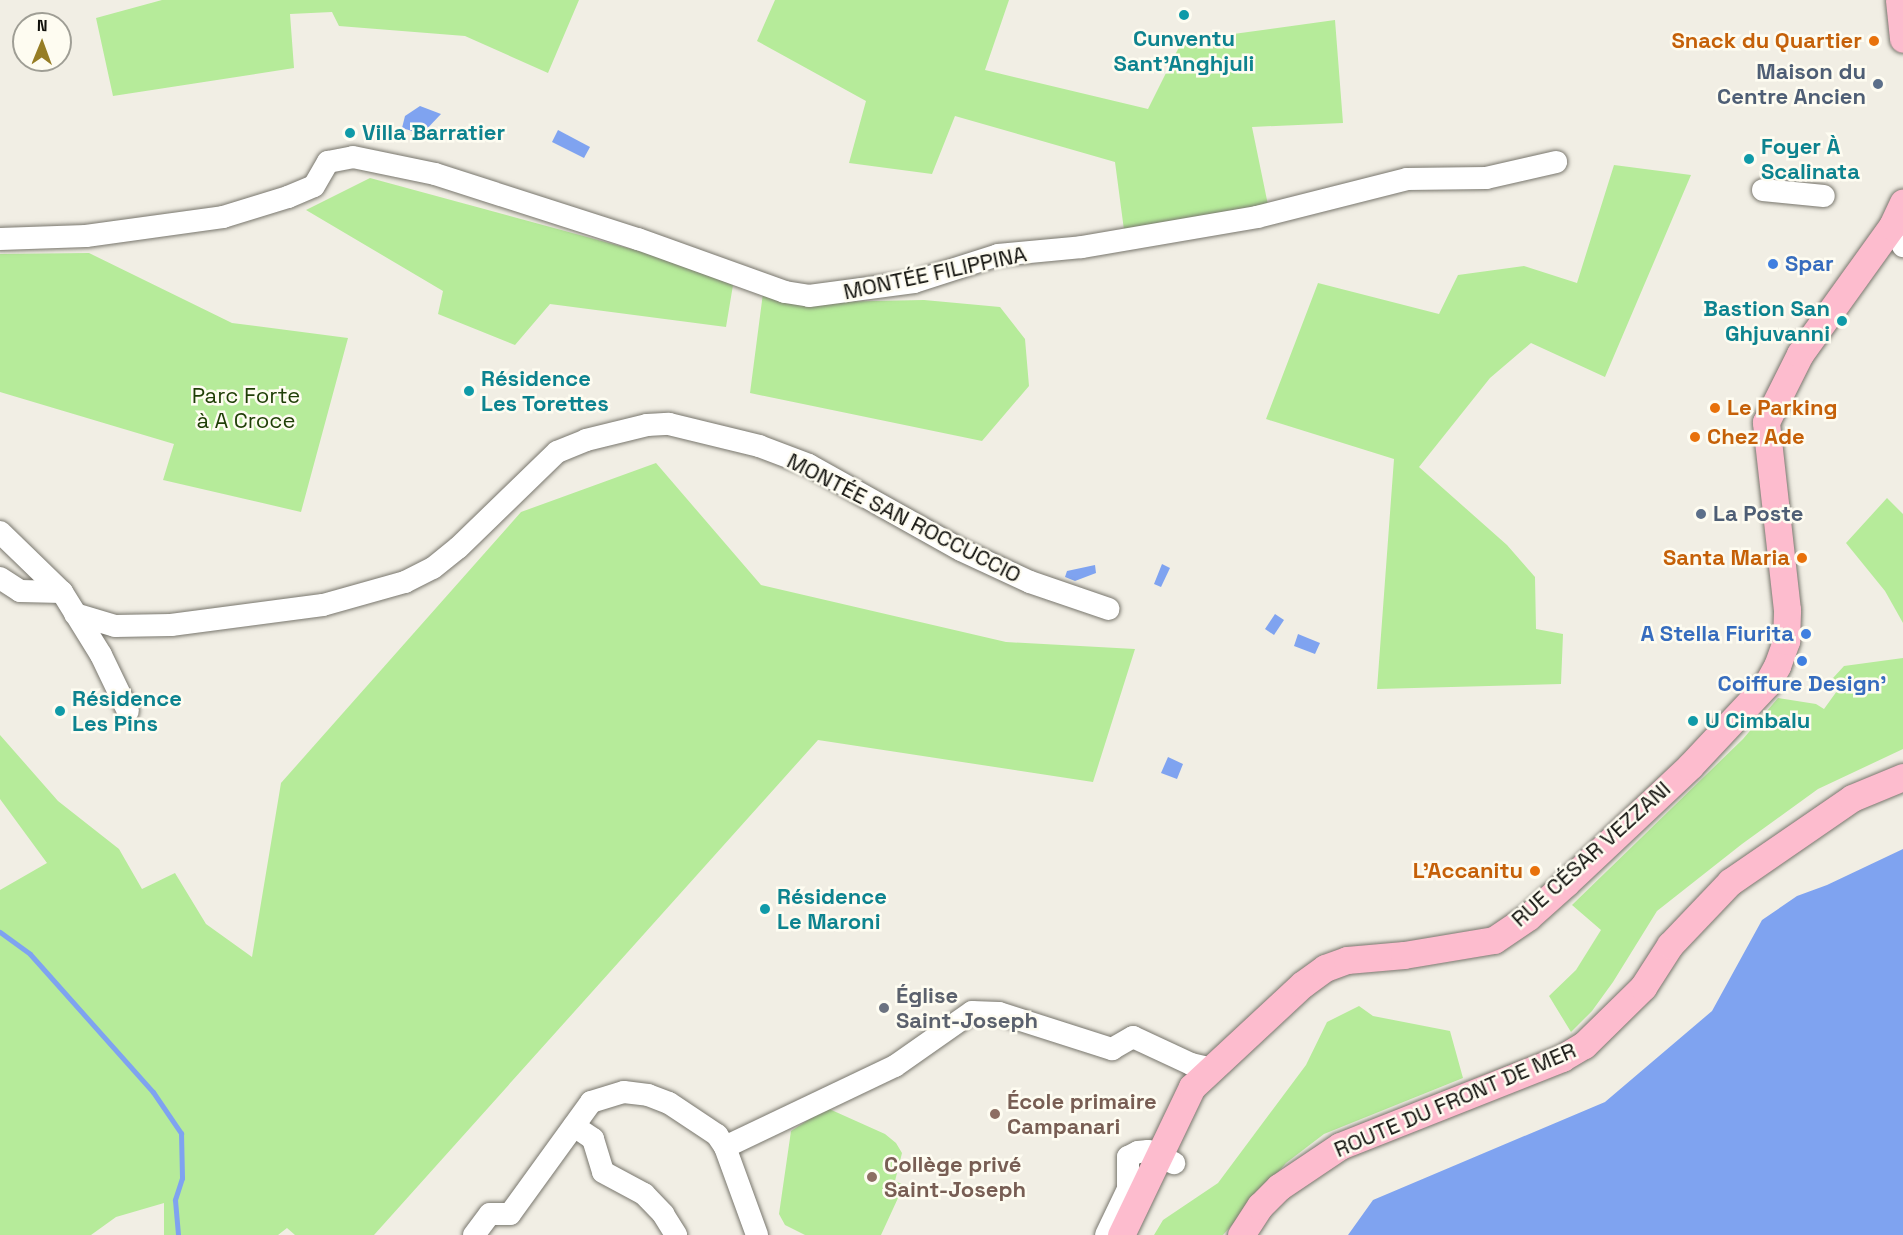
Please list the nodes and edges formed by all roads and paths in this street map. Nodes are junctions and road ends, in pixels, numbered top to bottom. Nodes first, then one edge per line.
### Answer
1 (1899, 0) edge
2 (1903, 39) edge
3 (1556, 162) dead end
4 (1763, 190) dead end
5 (1824, 196) dead end
6 (1903, 202) edge
7 (1897, 236) edge
8 (0, 238) edge
9 (0, 532) edge
10 (0, 578) edge
11 (62, 592) junction
12 (1109, 609) dead end
13 (75, 614) junction
14 (128, 711) dead end
15 (1903, 777) edge
16 (1213, 1069) junction
17 (574, 1126) junction
18 (725, 1147) junction
19 (1166, 1159) junction
20 (1304, 1171) junction
21 (474, 1235) edge
22 (676, 1235) edge
23 (757, 1235) edge
24 (1106, 1235) edge
25 (1120, 1235) edge
26 (1140, 1235) edge
27 (1241, 1235) edge
28 (1260, 1235) edge

1 - 2 main road
3 - 8 street, MONTÉE FILIPPINA
4 - 5 street
6 - 7 main road, RUE CÉSAR VEZZANI
7 - 16 main road, RUE CÉSAR VEZZANI
9 - 11 street
10 - 11 street
11 - 13 street
12 - 13 street, MONTÉE SAN ROCCUCCIO
13 - 14 street
15 - 20 main road, ROUTE DU FRONT DE MER
16 - 18 street
16 - 19 main road, RUE CÉSAR VEZZANI
17 - 18 street
17 - 21 street
17 - 22 street
18 - 23 street
19 - 24 street
19 - 25 main road, RUE CÉSAR VEZZANI
19 - 26 main road, RUE CÉSAR VEZZANI
20 - 27 main road, ROUTE DU FRONT DE MER
20 - 28 main road, ROUTE DU FRONT DE MER

